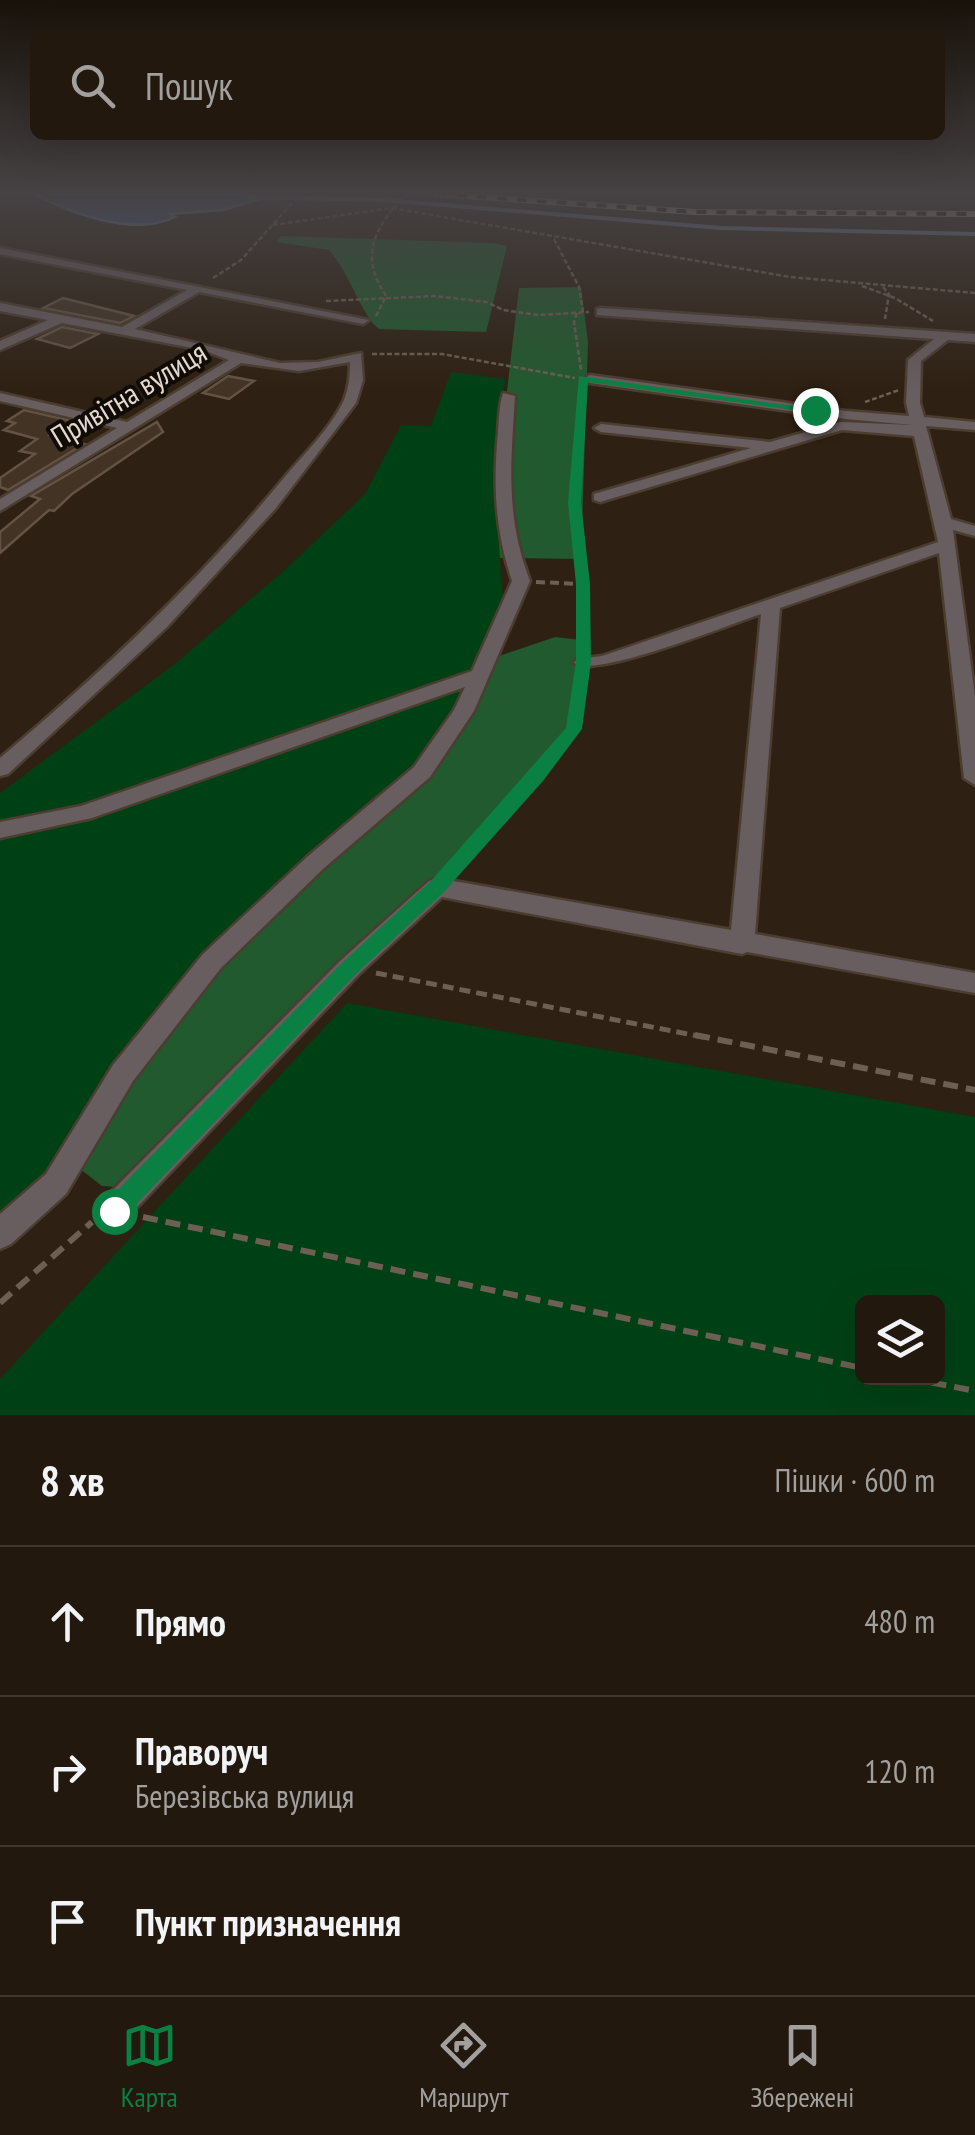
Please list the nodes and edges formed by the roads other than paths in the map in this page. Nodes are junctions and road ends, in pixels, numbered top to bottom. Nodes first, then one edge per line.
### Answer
1 (51, 260) edge
2 (197, 289) junction
3 (0, 307) edge
4 (600, 312) dead end
5 (60, 319) junction
6 (363, 320) road end
7 (941, 329) junction
8 (127, 330) junction
9 (975, 338) edge
10 (0, 346) edge
11 (236, 361) junction
12 (586, 379) road end
13 (508, 396) dead end
14 (0, 397) edge
15 (920, 426) junction
16 (975, 426) edge
17 (130, 427) junction
18 (601, 428) dead end
19 (777, 447) junction
20 (600, 497) dead end
21 (0, 506) edge
22 (944, 522) junction
23 (975, 531) edge
24 (947, 545) junction
25 (771, 604) junction
26 (584, 662) road end
27 (480, 675) junction
28 (0, 768) edge
29 (975, 778) edge
30 (0, 830) edge
31 (742, 944) junction
32 (975, 983) edge
33 (114, 1211) road end
34 (0, 1234) edge

1 - 2 street
2 - 6 street
2 - 8 street
3 - 5 street
4 - 7 street
5 - 8 street
5 - 10 street
7 - 9 street
7 - 15 street
8 - 11 street
11 - 17 street, Привітна вулиця
11 - 28 street
12 - 15 street
13 - 27 street
14 - 17 street
15 - 16 street
15 - 19 street
15 - 22 street
17 - 21 street, Привітна вулиця
18 - 19 street
19 - 20 street
22 - 23 street
22 - 24 street
24 - 25 street
24 - 29 street
25 - 26 street
25 - 31 street
27 - 30 street
27 - 34 street
31 - 32 street
31 - 33 street

